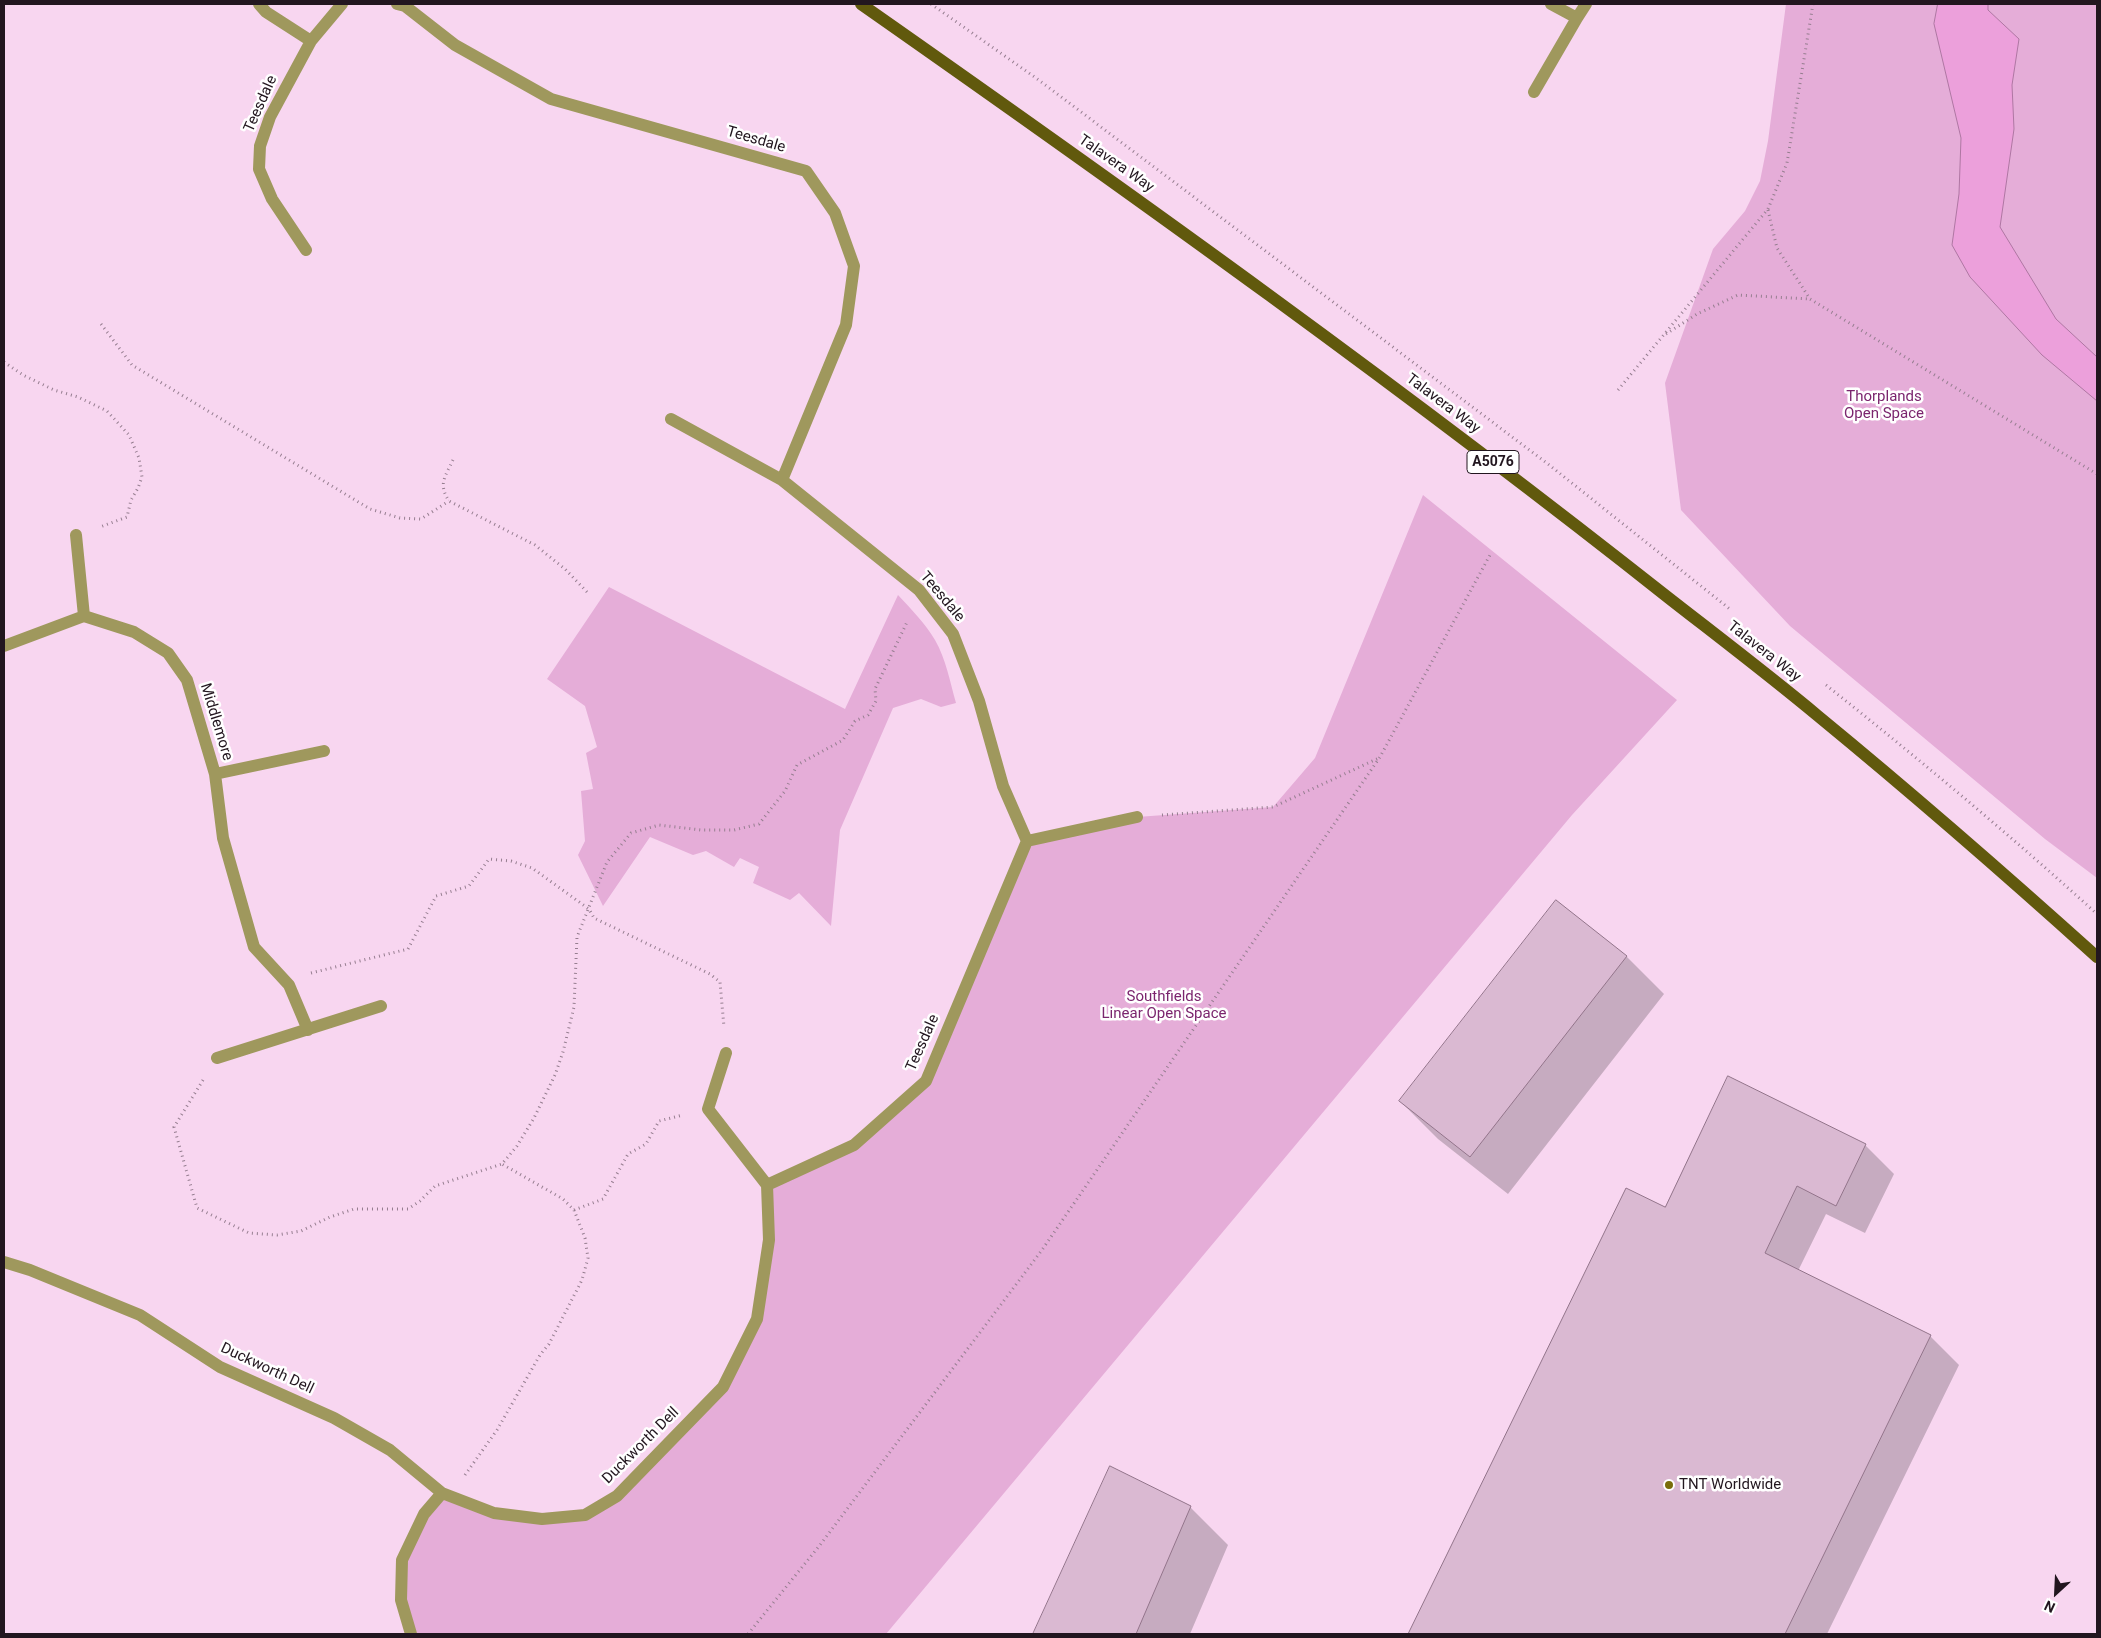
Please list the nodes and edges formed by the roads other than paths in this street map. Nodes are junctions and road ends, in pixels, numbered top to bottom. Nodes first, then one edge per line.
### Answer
1 (259, 4) edge
2 (342, 4) edge
3 (397, 4) edge
4 (861, 4) edge
5 (1550, 4) edge
6 (1586, 4) edge
7 (1577, 18) junction
8 (311, 40) junction
9 (1534, 92) dead end
10 (306, 250) dead end
11 (671, 419) dead end
12 (782, 480) junction
13 (76, 535) road end
14 (84, 616) junction
15 (4, 646) edge
16 (324, 751) dead end
17 (215, 774) junction
18 (1137, 817) road end
19 (1027, 841) junction
20 (2097, 957) edge
21 (381, 1006) dead end
22 (308, 1030) junction
23 (726, 1053) road end
24 (217, 1058) road end
25 (767, 1185) junction
26 (4, 1262) edge
27 (446, 1494) junction
28 (411, 1634) edge

1 - 8 street
2 - 8 street, Teesdale
3 - 12 street, Teesdale
4 - 20 main road, Talavera Way / A5076
5 - 7 street
6 - 7 street
7 - 9 street
8 - 10 street, Teesdale
11 - 12 street, Teesdale
12 - 19 street, Teesdale
13 - 14 street
14 - 15 street
14 - 17 street, Middlemore
16 - 17 street, Middlemore
17 - 22 street, Middlemore
18 - 19 street
19 - 25 street, Teesdale
21 - 22 street
22 - 24 street
23 - 25 street
25 - 27 street, Duckworth Dell
26 - 27 street, Duckworth Dell
27 - 28 street

